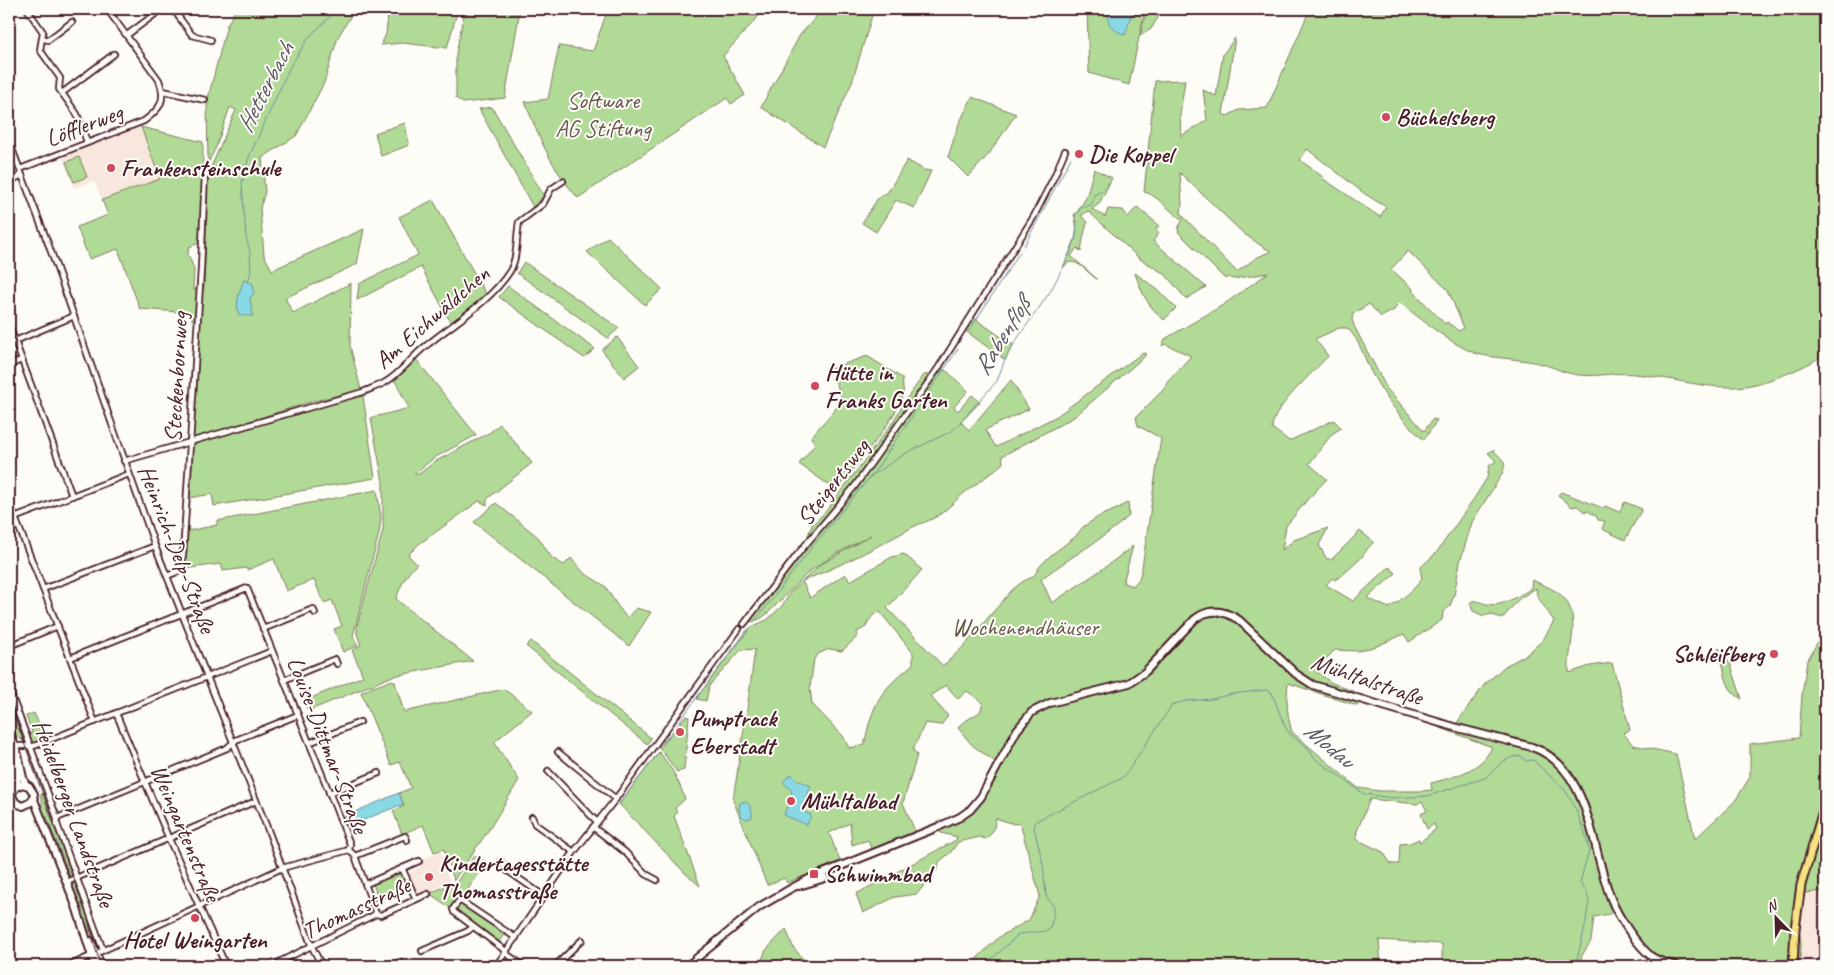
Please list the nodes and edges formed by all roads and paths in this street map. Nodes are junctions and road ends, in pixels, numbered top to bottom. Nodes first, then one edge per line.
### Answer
1 (27, 9) edge
2 (107, 9) edge
3 (162, 9) edge
4 (173, 9) edge
5 (72, 22) dead end
6 (127, 35) junction
7 (42, 38) junction
8 (211, 40) dead end
9 (114, 54) dead end
10 (163, 91) junction
11 (62, 93) junction
12 (205, 100) dead end
13 (9, 141) edge
14 (87, 142) junction
15 (1065, 151) dead end
16 (20, 169) junction
17 (205, 173) dead end
18 (22, 175) junction
19 (563, 181) dead end
20 (9, 182) edge
21 (74, 316) junction
22 (9, 325) edge
23 (15, 342) junction
24 (22, 360) junction
25 (9, 365) edge
26 (190, 441) junction
27 (124, 461) junction
28 (129, 474) junction
29 (72, 496) junction
30 (9, 502) edge
31 (15, 517) junction
32 (9, 520) edge
33 (155, 546) junction
34 (167, 576) junction
35 (44, 589) junction
36 (315, 613) dead end
37 (182, 614) junction
38 (744, 624) dead end
39 (58, 626) junction
40 (263, 629) junction
41 (740, 629) dead end
42 (9, 646) edge
43 (272, 651) junction
44 (70, 658) junction
45 (337, 664) dead end
46 (207, 677) junction
47 (284, 680) junction
48 (9, 689) edge
49 (116, 713) junction
50 (298, 716) junction
51 (95, 722) junction
52 (360, 722) dead end
53 (9, 730) edge
54 (233, 743) junction
55 (309, 743) junction
56 (14, 746) junction
57 (30, 747) junction
58 (558, 752) dead end
59 (548, 771) dead end
60 (379, 773) dead end
61 (145, 782) junction
62 (26, 785) junction
63 (17, 786) junction
64 (329, 793) junction
65 (10, 797) edge
66 (33, 798) junction
67 (616, 799) junction
68 (256, 802) junction
69 (16, 803) junction
70 (1825, 804) edge
71 (27, 805) junction
72 (9, 806) edge
73 (40, 816) junction
74 (532, 817) dead end
75 (57, 818) junction
76 (597, 822) junction
77 (593, 827) junction
78 (169, 839) junction
79 (407, 840) dead end
80 (350, 850) junction
81 (574, 852) junction
82 (355, 856) junction
83 (419, 861) dead end
84 (501, 862) dead end
85 (282, 868) junction
86 (402, 868) junction
87 (77, 878) junction
88 (657, 880) dead end
89 (67, 882) junction
90 (366, 884) junction
91 (428, 894) dead end
92 (544, 896) junction
93 (416, 899) junction
94 (198, 905) junction
95 (376, 914) junction
96 (473, 927) junction
97 (516, 938) junction
98 (582, 940) dead end
99 (312, 947) junction
100 (103, 950) junction
101 (422, 951) dead end
102 (506, 953) junction
103 (94, 955) junction
104 (69, 966) edge
105 (96, 966) edge
106 (101, 966) edge
107 (226, 966) edge
108 (271, 966) edge
109 (322, 966) edge
110 (391, 966) edge
111 (401, 966) edge
112 (496, 966) edge
113 (524, 966) edge
114 (555, 966) edge
115 (688, 966) edge
116 (1677, 966) edge
117 (1792, 966) edge

1 - 7 street
2 - 6 street
3 - 6 street
4 - 8 street
5 - 7 street
6 - 10 street
7 - 11 street
9 - 11 street
10 - 12 street
10 - 14 street, Löfflerweg
11 - 14 street
13 - 16 street, Heinrich-Delp-Straße
14 - 16 street, Löfflerweg
15 - 38 street, Steigertsweg
16 - 18 street, Heinrich-Delp-Straße
17 - 26 street, Steckenbornweg
18 - 20 street
18 - 21 street, Heinrich-Delp-Straße
19 - 26 street, Am Eichwäldchen
21 - 23 street
21 - 27 street, Heinrich-Delp-Straße
22 - 23 street
23 - 24 street
24 - 25 street
24 - 29 street
26 - 27 street, Am Eichwäldchen
26 - 34 street, Steckenbornweg
27 - 28 street, Heinrich-Delp-Straße
28 - 29 street
28 - 33 street, Heinrich-Delp-Straße
29 - 31 street
30 - 31 street
31 - 32 street
31 - 35 street
33 - 34 street, Heinrich-Delp-Straße
33 - 35 street
34 - 37 street, Heinrich-Delp-Straße
35 - 39 street
36 - 40 street
37 - 40 street, Louise-Dittmar-Straße
37 - 44 street
37 - 46 street, Heinrich-Delp-Straße
39 - 42 street
39 - 44 street
40 - 43 street, Louise-Dittmar-Straße
41 - 67 street
43 - 46 street
43 - 47 street, Louise-Dittmar-Straße
44 - 51 street
45 - 47 street
46 - 49 street
46 - 54 street, Heinrich-Delp-Straße
47 - 50 street, Louise-Dittmar-Straße
48 - 57 street, Heidelberger Landstraße
49 - 51 street
49 - 61 street, Weingartenstraße
50 - 54 street
50 - 55 street, Louise-Dittmar-Straße
51 - 57 street
52 - 55 street
53 - 56 street, Heidelberger Landstraße
54 - 61 street
54 - 68 street, Heinrich-Delp-Straße
55 - 64 street, Louise-Dittmar-Straße
56 - 57 street
56 - 62 street, Heidelberger Landstraße
56 - 63 street, Heidelberger Landstraße
57 - 75 street, Heidelberger Landstraße
58 - 67 street
59 - 76 street
60 - 64 street
61 - 75 street
61 - 78 street, Weingartenstraße
62 - 63 street
62 - 66 street
63 - 65 street
64 - 80 street, Louise-Dittmar-Straße
65 - 69 street
66 - 71 street
66 - 73 street, Heidelberger Landstraße
67 - 76 street
68 - 78 street
68 - 85 street, Heinrich-Delp-Straße
69 - 71 street
69 - 72 street
70 - 117 main road
71 - 73 street, Heidelberger Landstraße
73 - 89 street, Heidelberger Landstraße
74 - 81 street
75 - 87 street, Heidelberger Landstraße
76 - 77 street
77 - 81 street
77 - 88 street
78 - 87 street
78 - 94 street, Weingartenstraße
79 - 82 street
80 - 82 street, Louise-Dittmar-Straße
80 - 85 street
81 - 92 street
82 - 90 street, Louise-Dittmar-Straße
83 - 86 street
84 - 92 street
85 - 94 street
85 - 99 street, Heinrich-Delp-Straße
86 - 90 street
86 - 93 street
87 - 89 street
87 - 100 street, Heidelberger Landstraße
89 - 103 street, Heidelberger Landstraße
90 - 95 street, Louise-Dittmar-Straße
91 - 93 street, Thomasstraße
92 - 97 street
93 - 95 street, Thomasstraße
94 - 100 street
94 - 107 street, Weingartenstraße
95 - 99 street, Thomasstraße
96 - 97 street
96 - 101 street
96 - 102 street
97 - 102 street
98 - 114 street
99 - 108 street, Thomasstraße
99 - 109 street, Heinrich-Delp-Straße
100 - 103 street
102 - 112 street
102 - 113 street
103 - 104 street
103 - 105 street, Heidelberger Landstraße
103 - 106 street, Heidelberger Landstraße
110 - 111 street
115 - 116 street, Mühltalstraße

